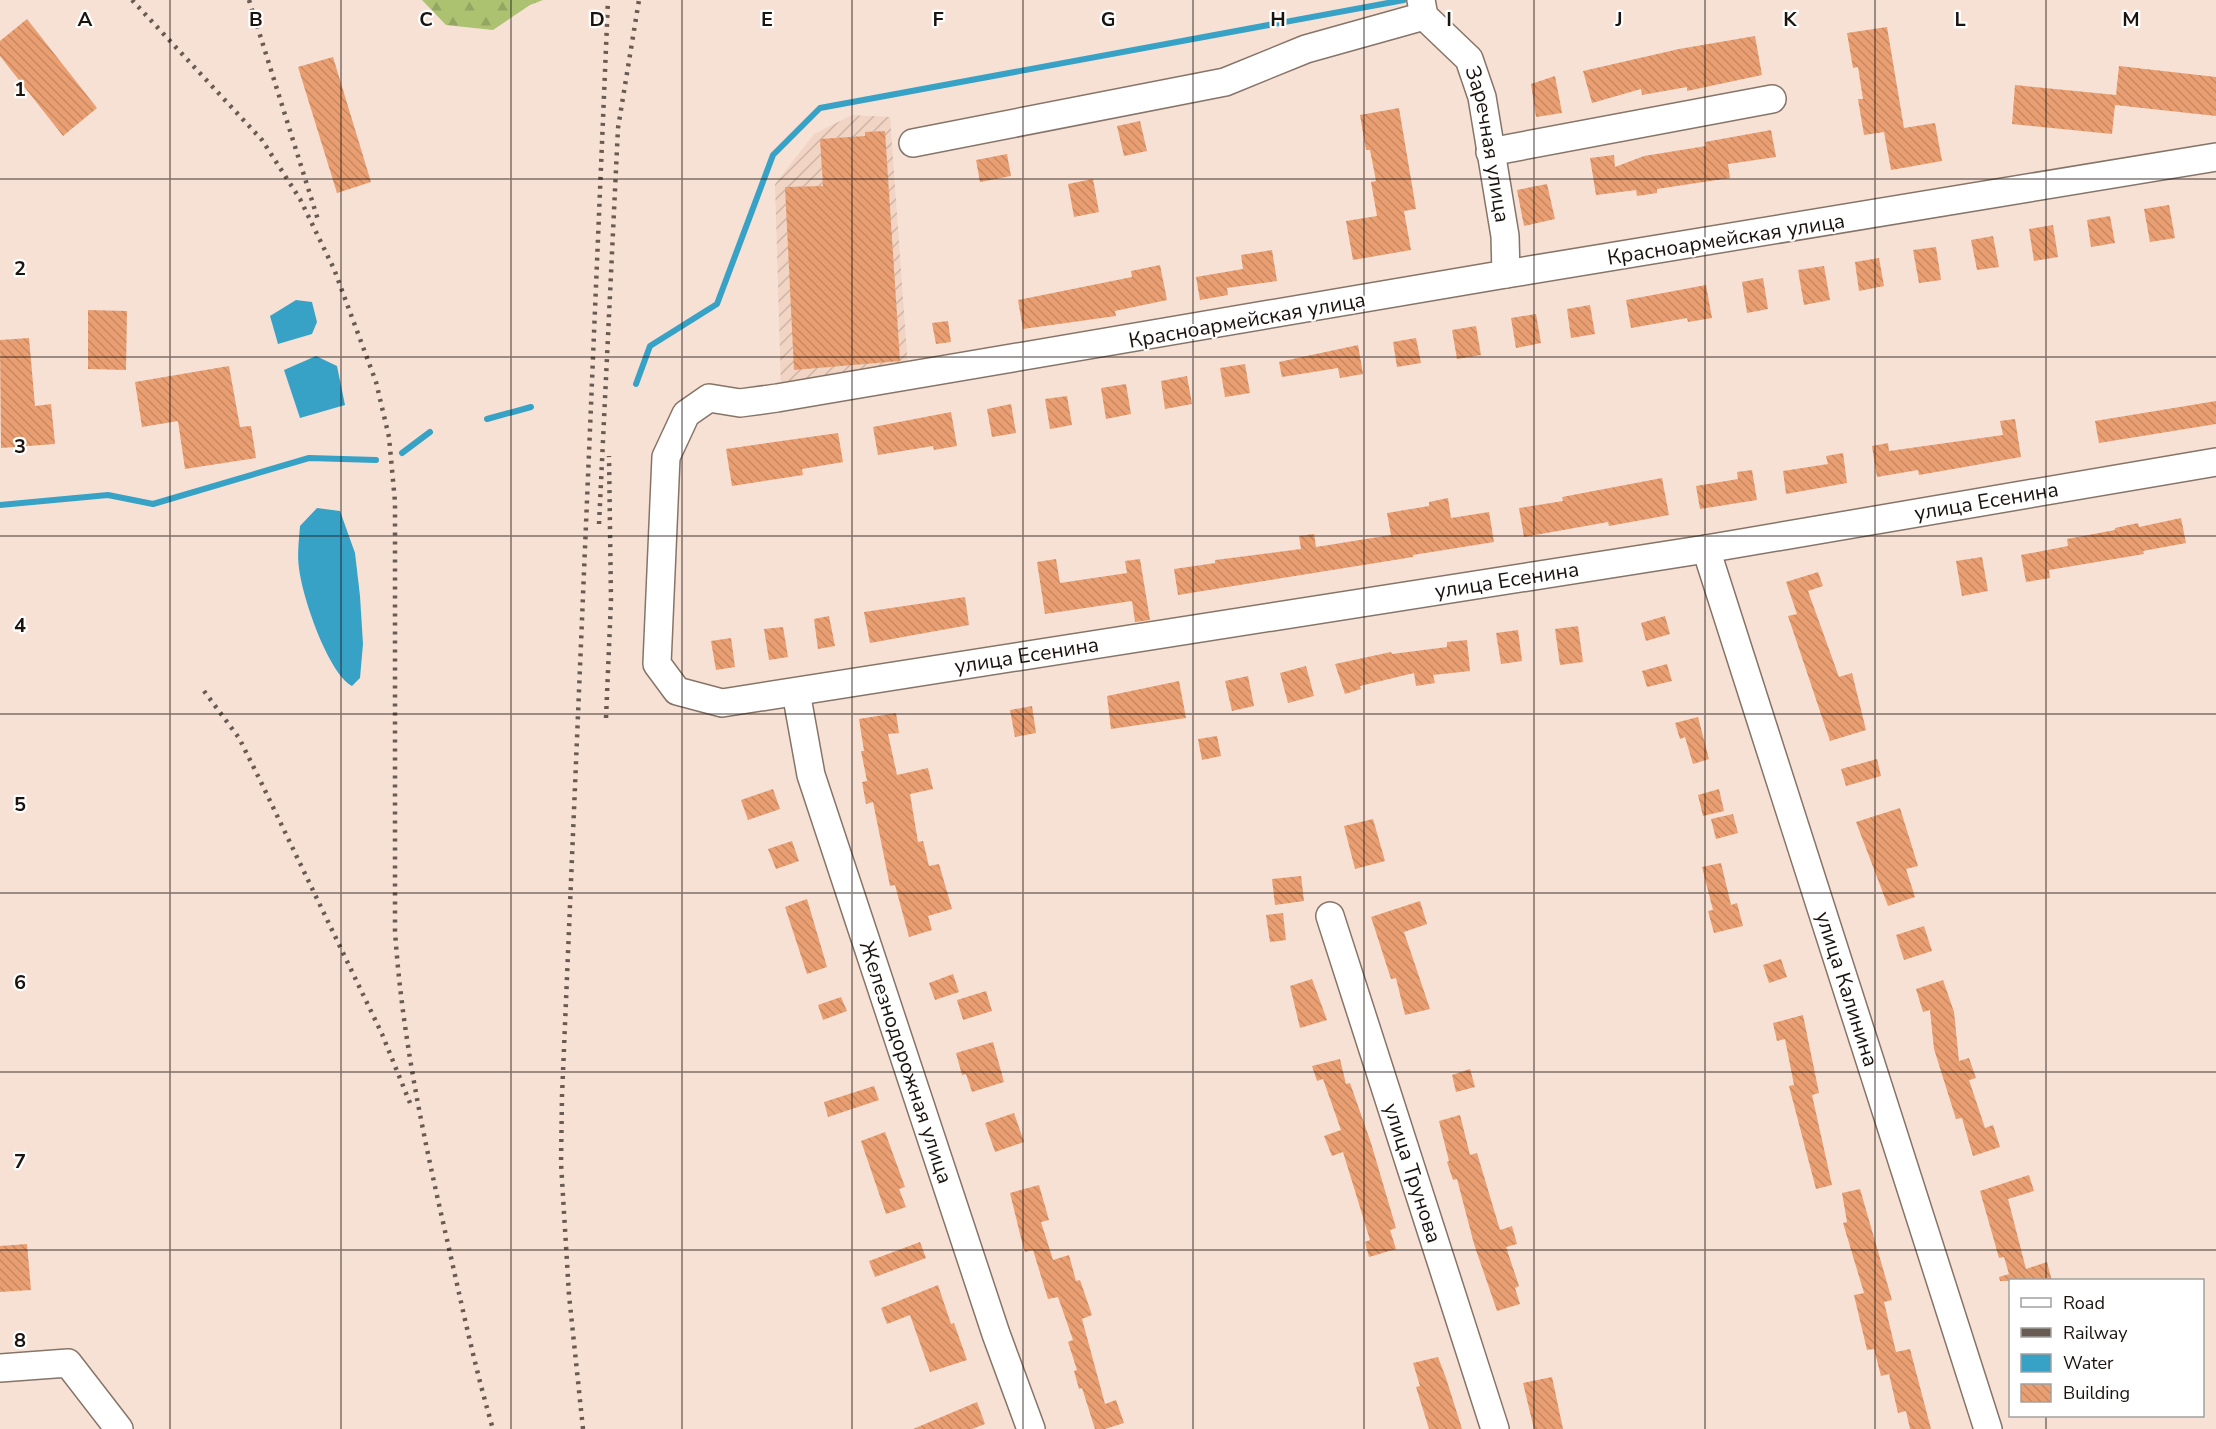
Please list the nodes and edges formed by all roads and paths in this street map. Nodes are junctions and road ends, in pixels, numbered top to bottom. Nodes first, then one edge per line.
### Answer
1 (1422, 8) edge
2 (1772, 99) dead end
3 (913, 143) dead end
4 (1490, 152) junction
5 (2216, 157) edge
6 (1506, 274) junction
7 (2216, 462) edge
8 (1706, 549) junction
9 (796, 692) junction
10 (1330, 916) dead end
11 (0, 1368) edge
12 (119, 1429) edge
13 (1031, 1429) edge
14 (1495, 1429) edge
15 (1988, 1429) edge

1 - 3 street
1 - 4 street, Заречная улица
2 - 4 street
4 - 6 street, Заречная улица
5 - 6 street, Красноармейская улица
6 - 9 street, Красноармейская улица
7 - 8 street, улица Есенина
8 - 9 street, улица Есенина
8 - 15 street, улица Калинина
9 - 13 street, Железнодорожная улица
10 - 14 street, улица Трунова
11 - 12 street

